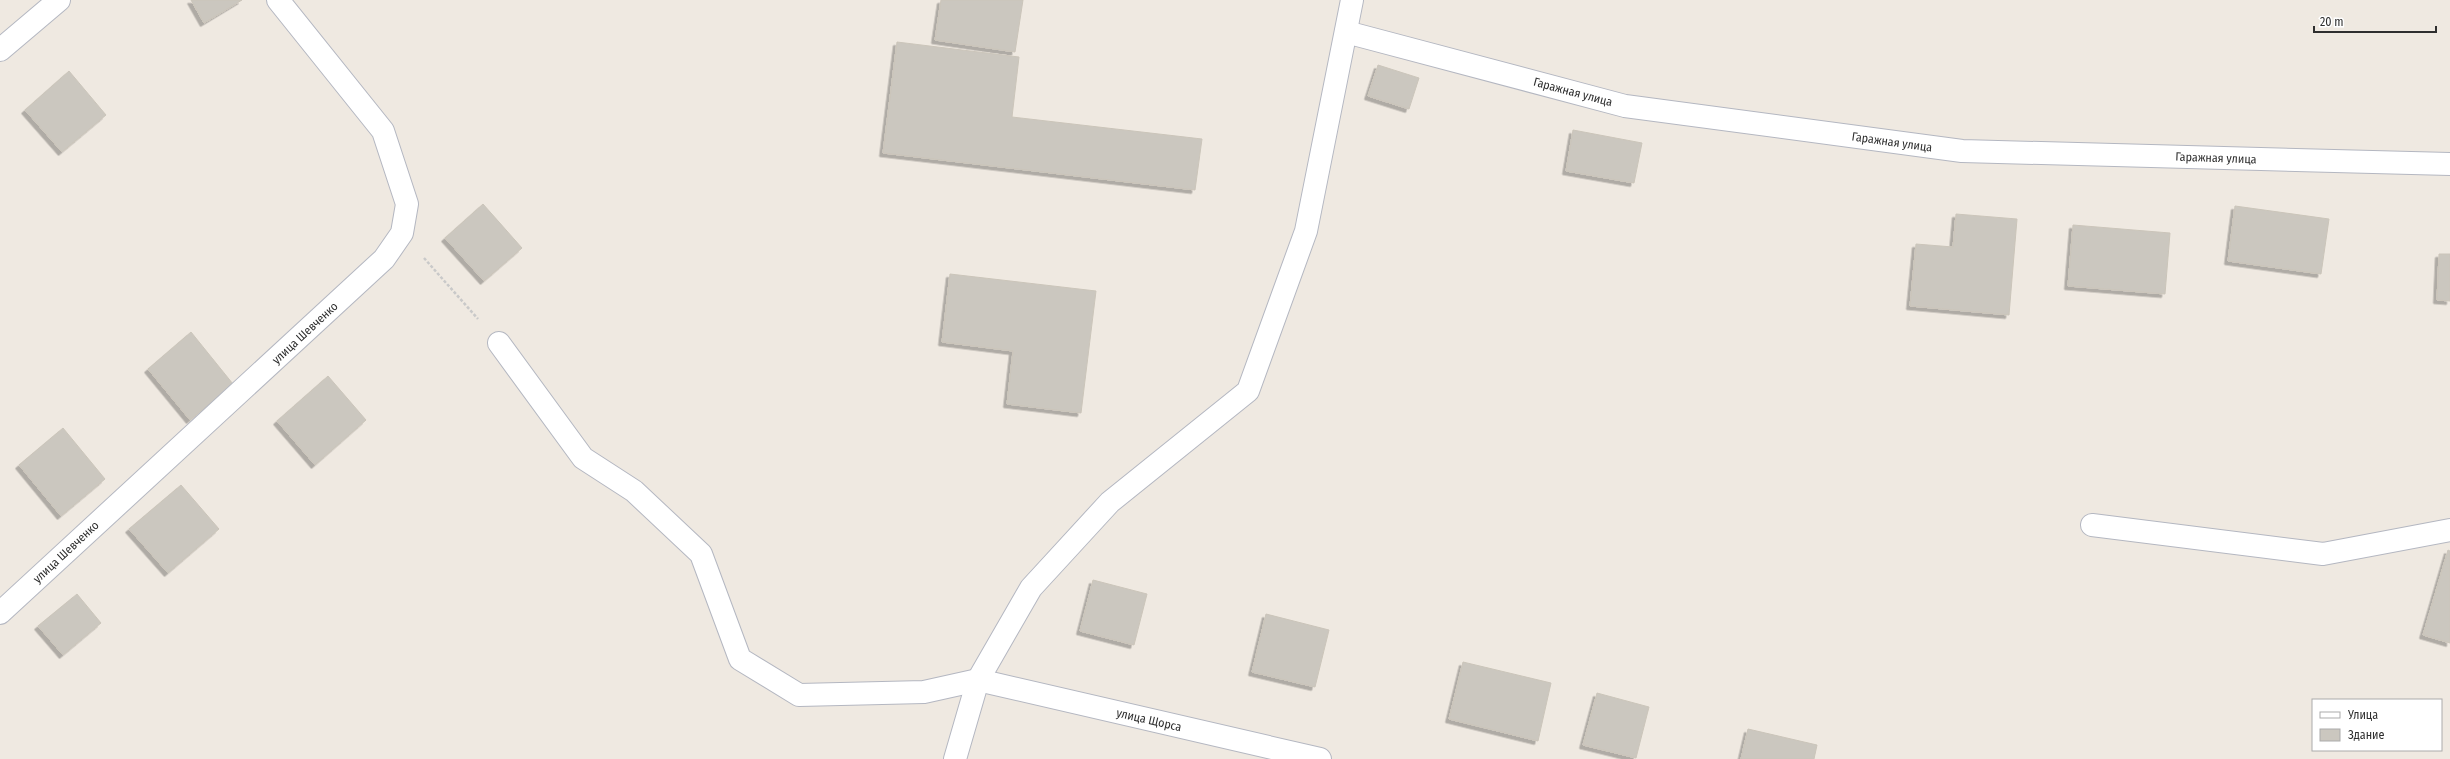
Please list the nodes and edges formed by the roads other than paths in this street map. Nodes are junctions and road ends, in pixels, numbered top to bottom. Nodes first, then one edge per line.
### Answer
1 (59, 0) edge
2 (278, 0) edge
3 (1352, 0) edge
4 (1346, 32) junction
5 (0, 50) edge
6 (2450, 164) edge
7 (499, 343) road end
8 (2092, 525) dead end
9 (2450, 530) edge
10 (0, 613) edge
11 (978, 680) junction
12 (955, 759) edge
13 (1320, 759) edge

1 - 5 street
2 - 10 street, улица Шевченко
3 - 4 street
4 - 6 street, Гаражная улица
4 - 11 street
7 - 11 street
8 - 9 street
11 - 12 street
11 - 13 street, улица Щорса

